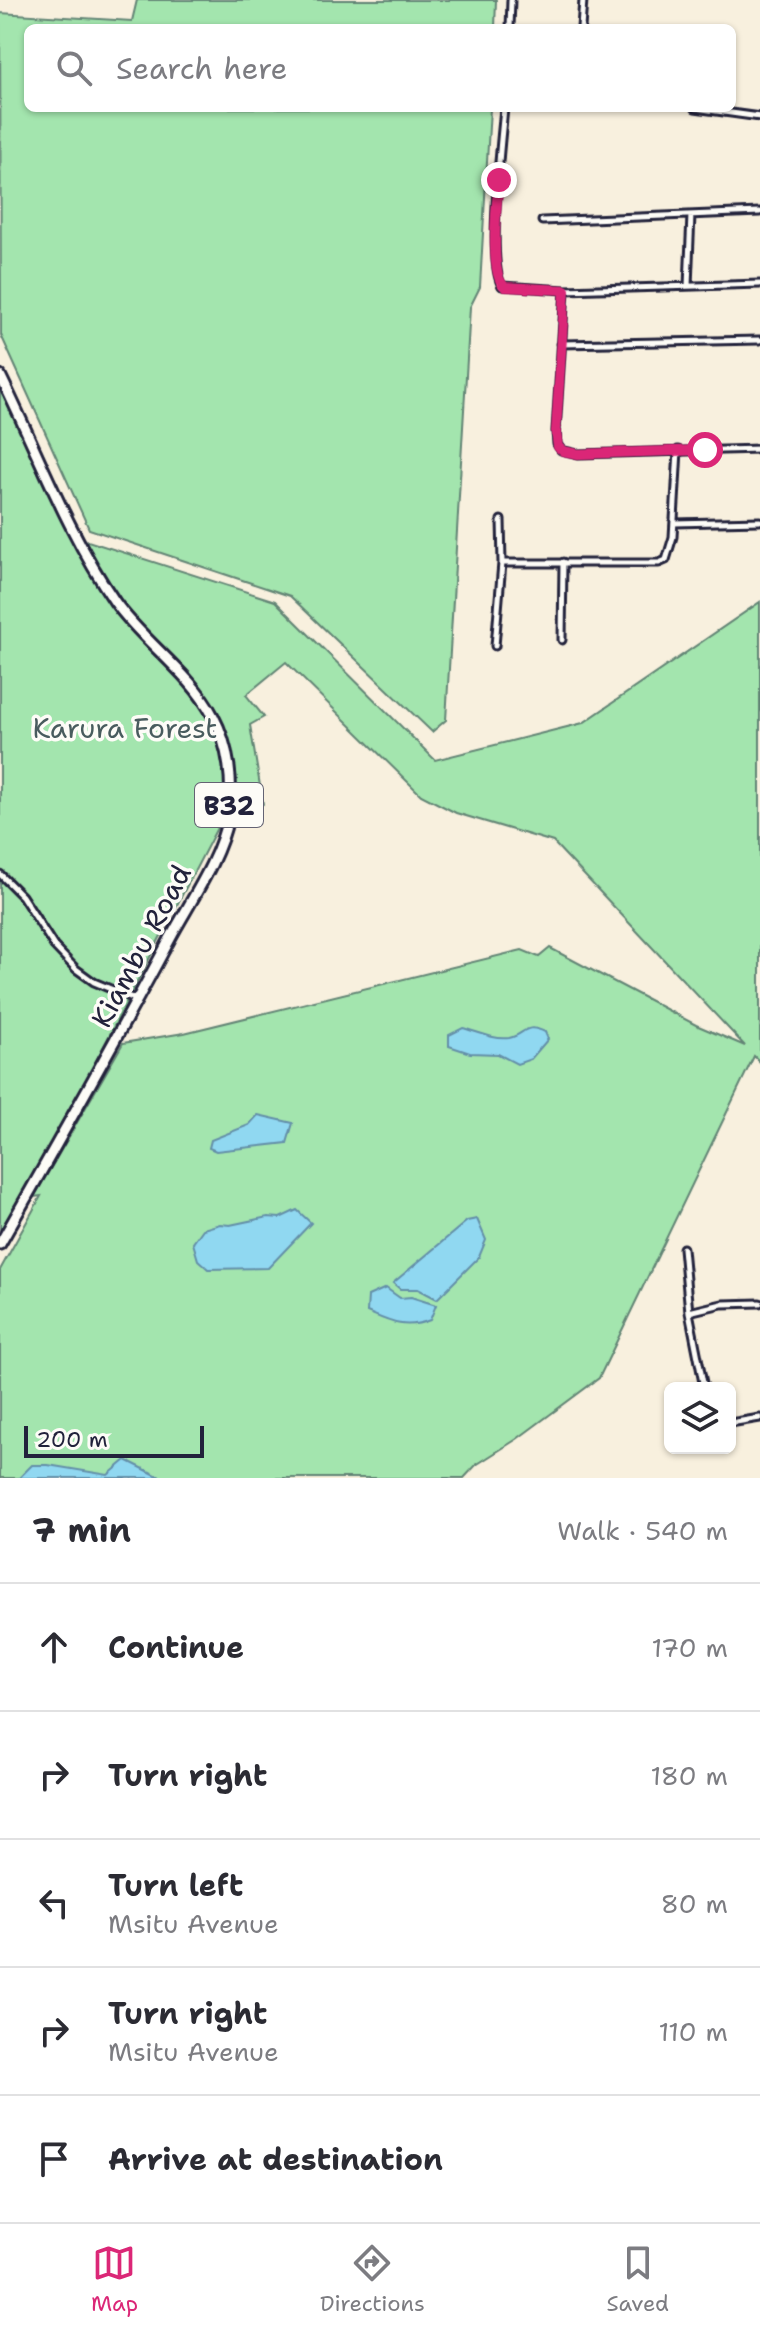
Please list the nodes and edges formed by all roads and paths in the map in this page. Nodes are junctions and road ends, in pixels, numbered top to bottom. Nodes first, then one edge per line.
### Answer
1 (511, 0) edge
2 (583, 0) edge
3 (510, 24) edge
4 (581, 24) edge
5 (504, 112) edge
6 (724, 112) edge
7 (760, 117) edge
8 (760, 212) edge
9 (691, 215) junction
10 (542, 221) dead end
11 (760, 284) edge
12 (688, 286) junction
13 (565, 290) junction
14 (760, 340) edge
15 (561, 344) junction
16 (0, 375) edge
17 (760, 449) edge
18 (678, 450) junction
19 (501, 520) dead end
20 (760, 521) edge
21 (674, 523) junction
22 (563, 562) junction
23 (502, 563) junction
24 (562, 640) dead end
25 (495, 646) dead end
26 (0, 874) edge
27 (139, 1000) junction
28 (0, 1244) edge
29 (683, 1248) dead end
30 (760, 1303) edge
31 (689, 1312) junction
32 (703, 1382) edge
33 (760, 1418) edge
34 (736, 1422) edge

1 - 3 street
2 - 4 street
5 - 13 street
6 - 7 street
8 - 9 street
9 - 10 street
9 - 12 street
11 - 12 street
12 - 13 street
13 - 15 street
14 - 15 street
15 - 18 street
16 - 27 highway, Kiambu Road / B32
17 - 18 street
18 - 21 street
19 - 23 street
20 - 21 street
21 - 22 street
22 - 23 street
22 - 24 street
23 - 25 street
26 - 27 street
27 - 28 highway, Kiambu Road / B32
29 - 31 street
30 - 31 street
31 - 32 street
33 - 34 street

